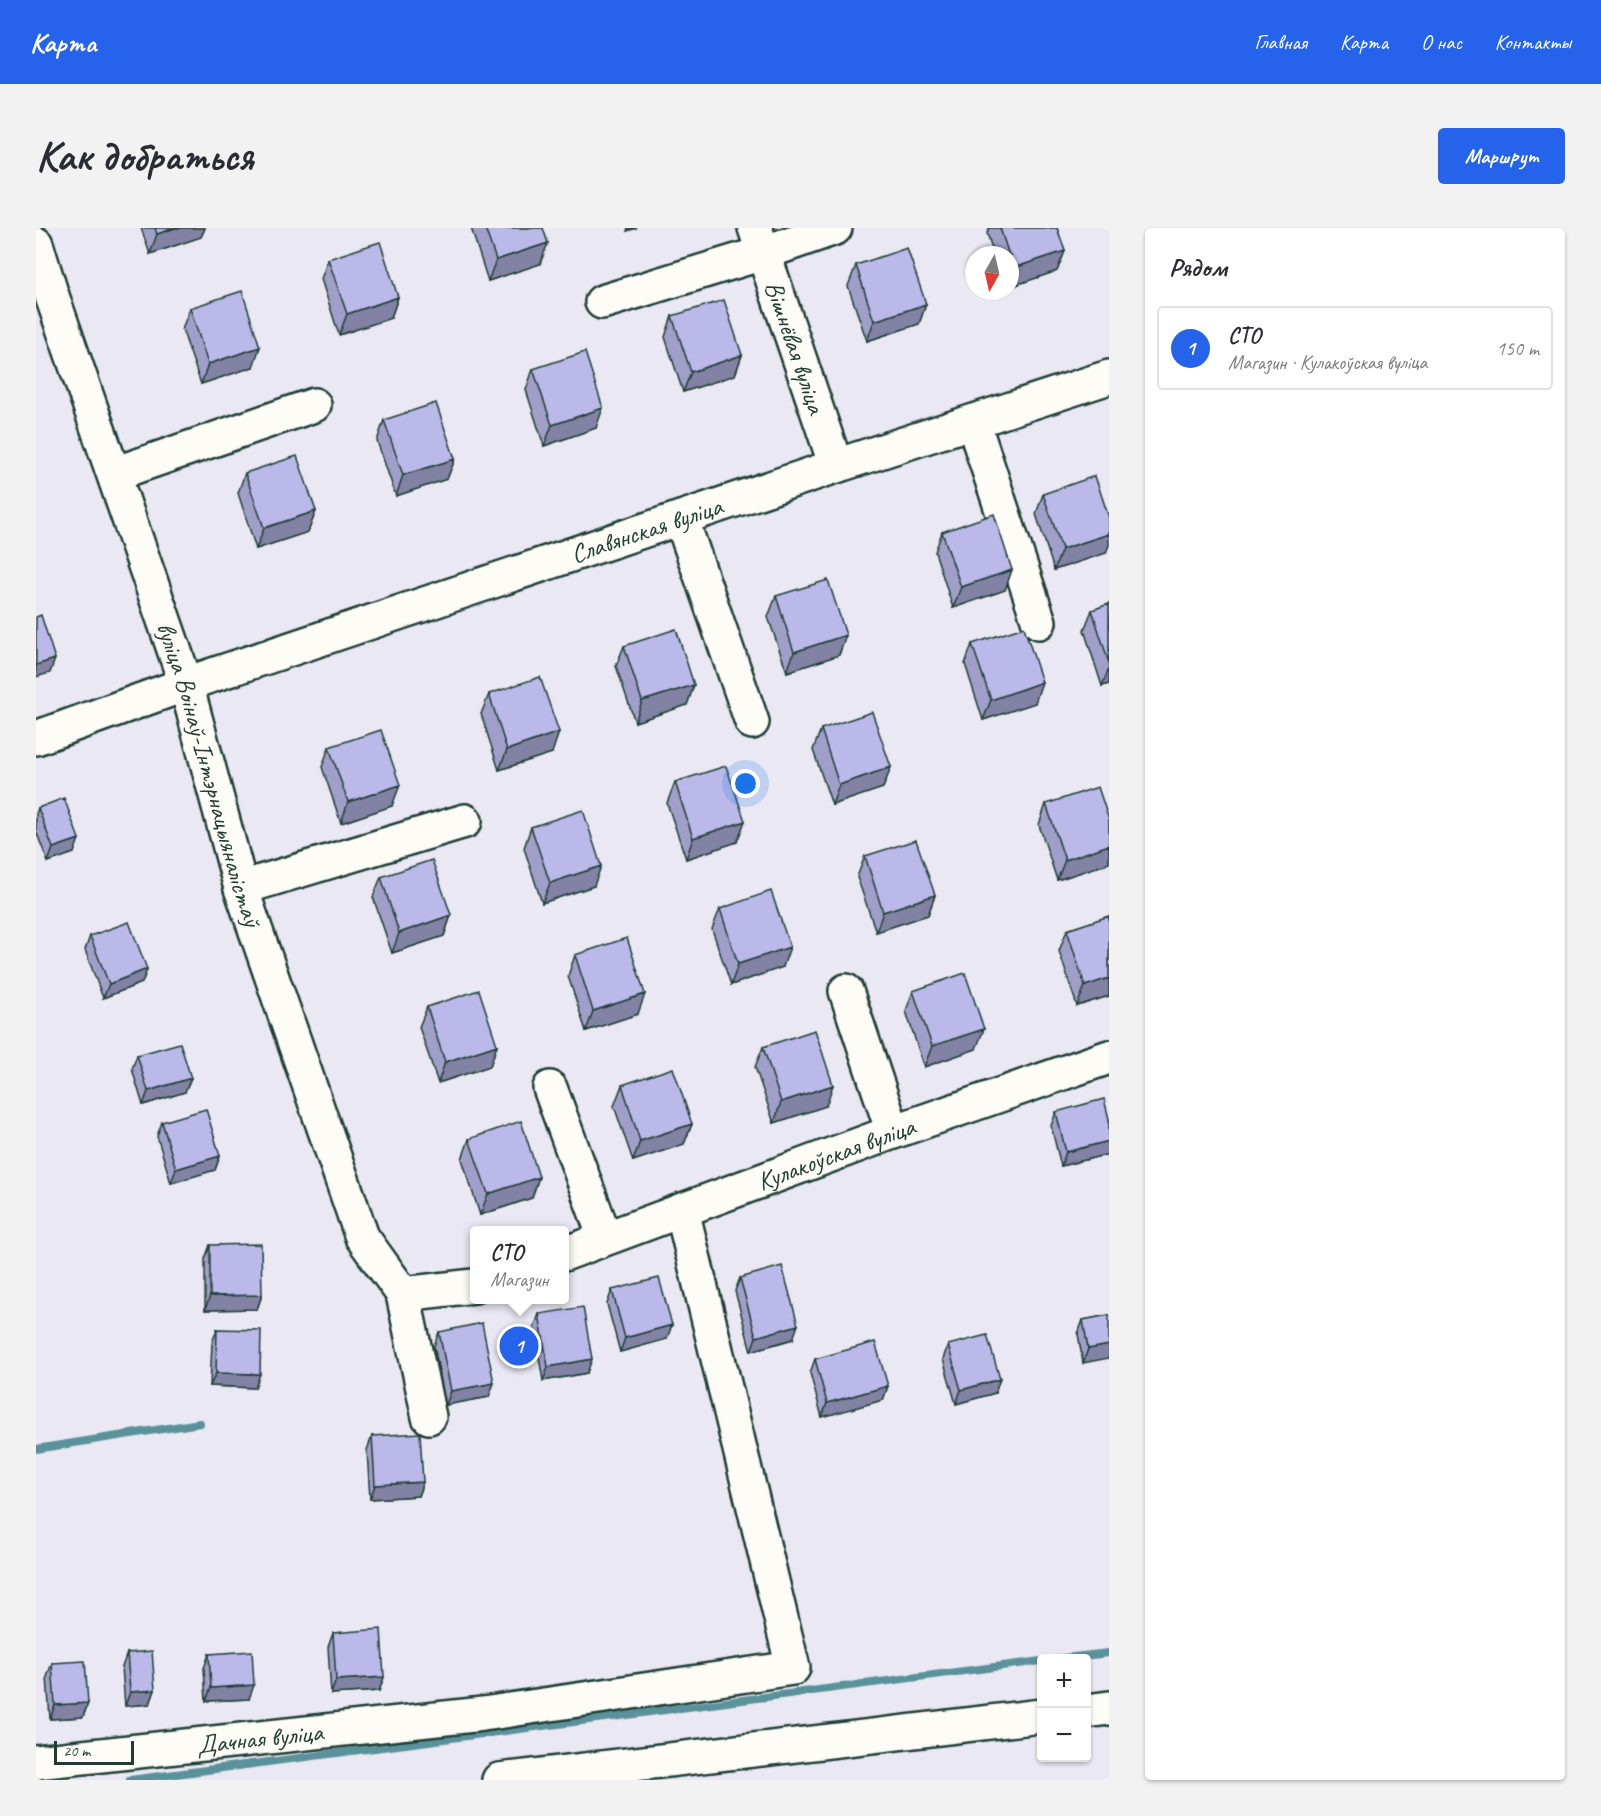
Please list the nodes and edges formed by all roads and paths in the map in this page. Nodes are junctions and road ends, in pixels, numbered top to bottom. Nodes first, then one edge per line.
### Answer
1 (835, 228) edge
2 (759, 241) edge
3 (37, 249) edge
4 (602, 302) dead end
5 (1109, 377) edge
6 (314, 405) dead end
7 (973, 423) junction
8 (836, 466) junction
9 (114, 474) junction
10 (681, 518) junction
11 (1039, 622) dead end
12 (186, 684) junction
13 (752, 722) dead end
14 (41, 729) edge
15 (465, 821) dead end
16 (241, 888) junction
17 (846, 991) dead end
18 (1109, 1057) edge
19 (550, 1088) dead end
20 (893, 1132) junction
21 (682, 1210) junction
22 (605, 1238) junction
23 (569, 1252) edge
24 (470, 1286) edge
25 (403, 1294) junction
26 (429, 1417) dead end
27 (1109, 1708) edge
28 (1091, 1710) edge
29 (1037, 1716) edge
30 (36, 1762) edge
31 (499, 1780) edge

1 - 2 street
2 - 4 street
2 - 8 street, Вішнёвая вуліца
3 - 9 street, вуліца Воінаў-Інтэрнацыяналістаў
5 - 7 street, Славянская вуліца
6 - 9 street
7 - 8 street, Славянская вуліца
7 - 11 street
8 - 10 street, Славянская вуліца
9 - 12 street, вуліца Воінаў-Інтэрнацыяналістаў
10 - 12 street, Славянская вуліца
10 - 13 street
12 - 14 street, Славянская вуліца
12 - 16 street, вуліца Воінаў-Інтэрнацыяналістаў
15 - 16 street
16 - 25 street, вуліца Воінаў-Інтэрнацыяналістаў
17 - 20 street
18 - 20 street, Кулакоўская вуліца
19 - 22 street
20 - 21 street, Кулакоўская вуліца
21 - 22 street, Кулакоўская вуліца
21 - 30 street, Дачная вуліца
22 - 23 street, Кулакоўская вуліца
24 - 25 street
25 - 26 street
27 - 28 street
29 - 31 street

